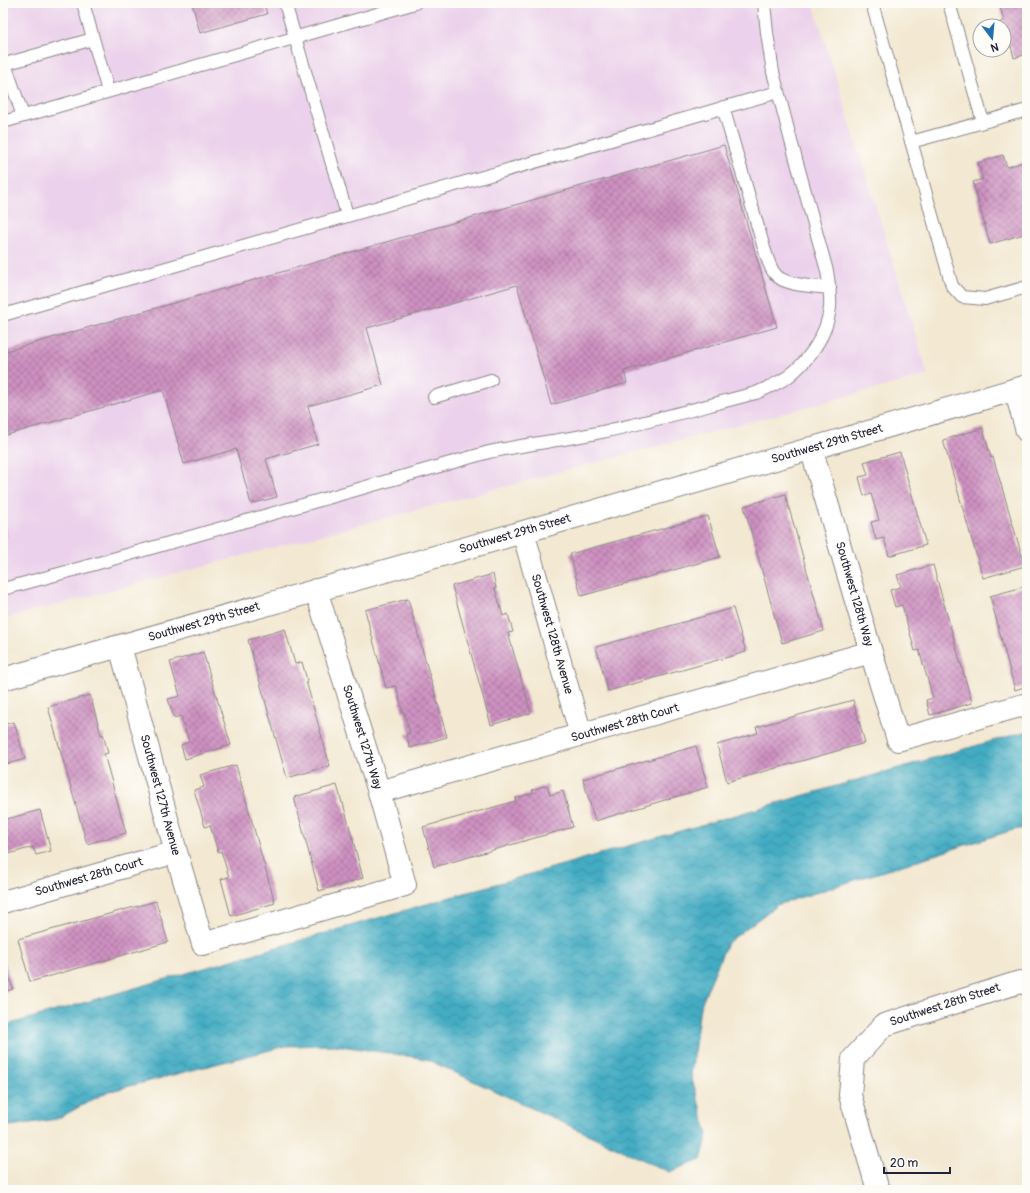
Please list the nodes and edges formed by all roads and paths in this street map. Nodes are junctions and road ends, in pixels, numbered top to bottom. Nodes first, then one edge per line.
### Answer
1 (83, 3) edge
2 (285, 3) edge
3 (414, 3) edge
4 (764, 3) edge
5 (872, 3) edge
6 (949, 3) edge
7 (295, 37) junction
8 (93, 39) junction
9 (4, 64) edge
10 (108, 91) junction
11 (778, 92) junction
12 (723, 107) junction
13 (1027, 110) edge
14 (23, 116) junction
15 (3, 122) edge
16 (983, 122) junction
17 (911, 142) junction
18 (347, 215) junction
19 (1027, 287) edge
20 (830, 288) junction
21 (3, 314) edge
22 (491, 380) dead end
23 (1021, 388) edge
24 (434, 397) dead end
25 (1027, 431) edge
26 (811, 448) junction
27 (523, 532) junction
28 (3, 588) edge
29 (316, 590) junction
30 (120, 646) junction
31 (871, 652) junction
32 (3, 679) edge
33 (1027, 704) edge
34 (580, 735) junction
35 (379, 792) junction
36 (176, 852) junction
37 (3, 902) edge
38 (203, 944) joint
39 (1027, 984) edge
40 (878, 1190) edge

1 - 8 lane
2 - 7 lane
3 - 7 lane
4 - 11 lane
5 - 17 lane
6 - 16 lane
7 - 10 lane
7 - 18 lane
8 - 9 lane
8 - 10 lane
9 - 14 lane
10 - 14 lane
11 - 12 lane
11 - 20 lane
12 - 18 lane
12 - 20 lane
13 - 16 lane
14 - 15 lane
16 - 17 lane
17 - 19 lane
18 - 21 lane
20 - 28 lane
22 - 24 lane
23 - 25 street
23 - 26 street, Southwest 29th Street
26 - 27 street, Southwest 29th Street
26 - 31 street, Southwest 128th Way
27 - 29 street, Southwest 29th Street
27 - 34 street, Southwest 128th Avenue
29 - 30 street, Southwest 29th Street
29 - 35 street, Southwest 127th Way
30 - 32 street, Southwest 29th Street
30 - 36 street, Southwest 127th Avenue
31 - 33 street, Southwest 128th Way
31 - 34 street, Southwest 28th Court
34 - 35 street, Southwest 28th Court
35 - 38 street, Southwest 127th Way
36 - 37 street, Southwest 28th Court
36 - 38 street, Southwest 127th Avenue
39 - 40 street, Southwest 28th Street

